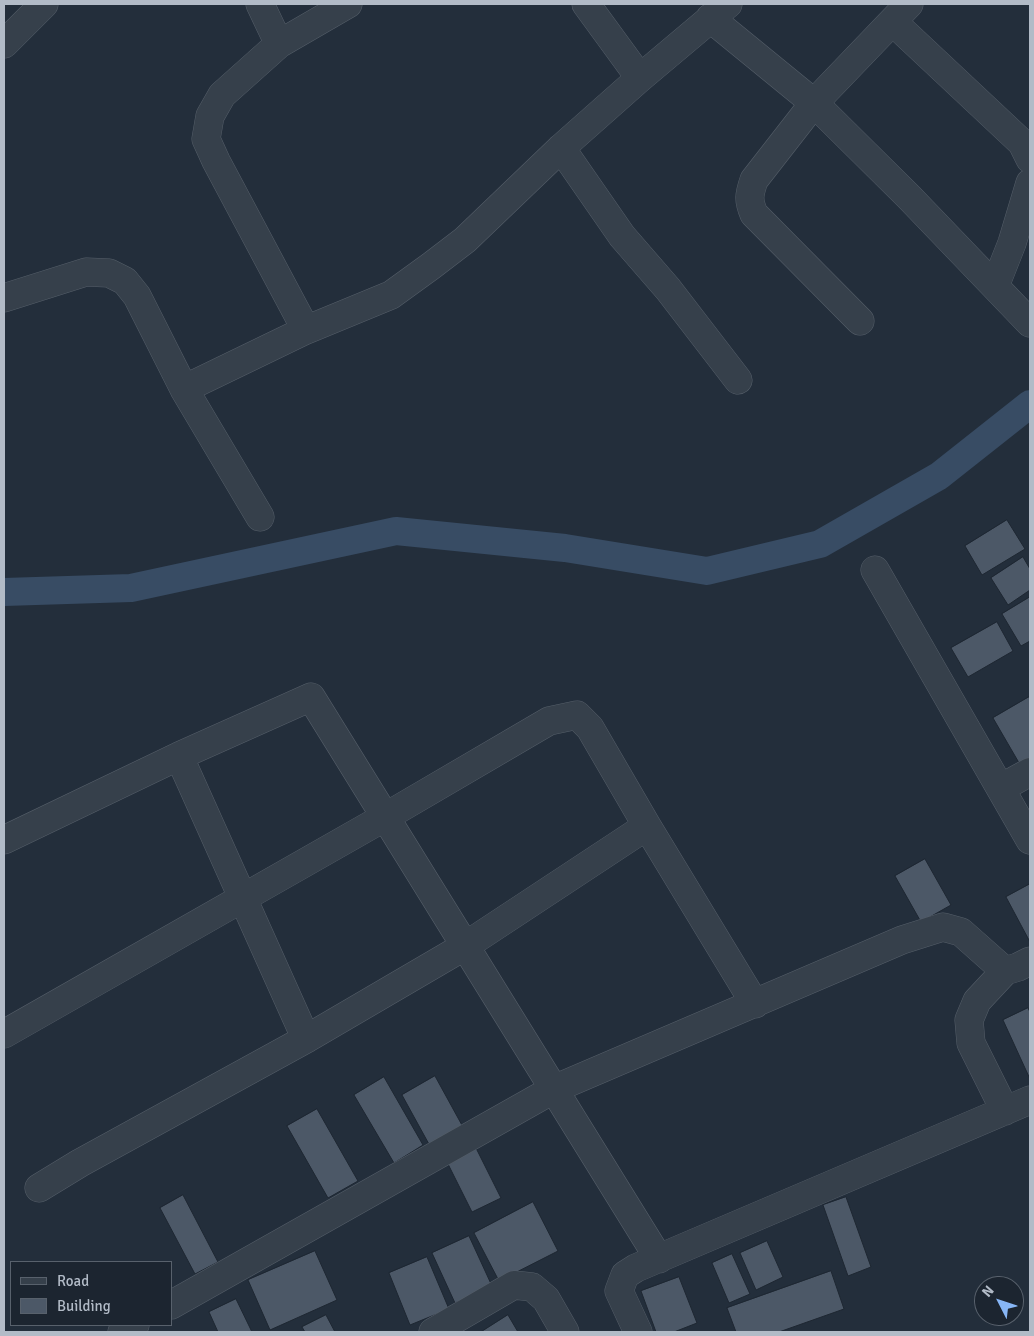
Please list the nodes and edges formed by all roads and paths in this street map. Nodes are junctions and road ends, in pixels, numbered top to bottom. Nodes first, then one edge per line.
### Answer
1 (44, 4) edge
2 (260, 4) edge
3 (348, 4) edge
4 (586, 4) edge
5 (719, 11) edge
6 (901, 13) edge
7 (4, 44) edge
8 (279, 44) junction
9 (640, 78) junction
10 (814, 103) junction
11 (561, 148) junction
12 (1030, 159) edge
13 (1030, 183) edge
14 (995, 286) junction
15 (4, 298) edge
16 (860, 321) dead end
17 (1030, 323) edge
18 (306, 330) junction
19 (738, 380) dead end
20 (184, 390) junction
21 (260, 517) dead end
22 (875, 570) dead end
23 (179, 756) junction
24 (1030, 772) edge
25 (1000, 788) junction
26 (385, 818) junction
27 (647, 826) junction
28 (4, 840) edge
29 (1030, 840) edge
30 (243, 898) junction
31 (465, 946) junction
32 (1030, 961) edge
33 (1005, 971) junction
34 (755, 1004) junction
35 (4, 1034) edge
36 (306, 1039) junction
37 (554, 1089) junction
38 (1030, 1100) edge
39 (1005, 1111) junction
40 (39, 1188) dead end
41 (659, 1259) junction
42 (172, 1303) edge
43 (133, 1326) edge
44 (122, 1332) edge
45 (433, 1332) edge
46 (565, 1332) edge
47 (638, 1332) edge

1 - 7 street
2 - 8 street
3 - 8 street
4 - 9 street
5 - 9 street
5 - 10 street
6 - 10 street
6 - 12 street
8 - 18 street
9 - 11 street
10 - 14 street
10 - 16 street
11 - 18 street
11 - 19 street
13 - 14 street
14 - 17 street
15 - 20 street
18 - 20 street
20 - 21 street
22 - 25 street
23 - 26 street
23 - 28 street
23 - 30 street
24 - 25 street
25 - 29 street
26 - 27 street
26 - 30 street
26 - 31 street
27 - 31 street
27 - 34 street
30 - 35 street
30 - 36 street
31 - 36 street
31 - 37 street
32 - 33 street
33 - 34 street
33 - 39 street
34 - 37 street
36 - 40 street
37 - 41 street
37 - 42 street
38 - 39 street
39 - 41 street
41 - 47 street
43 - 44 street
45 - 46 street

